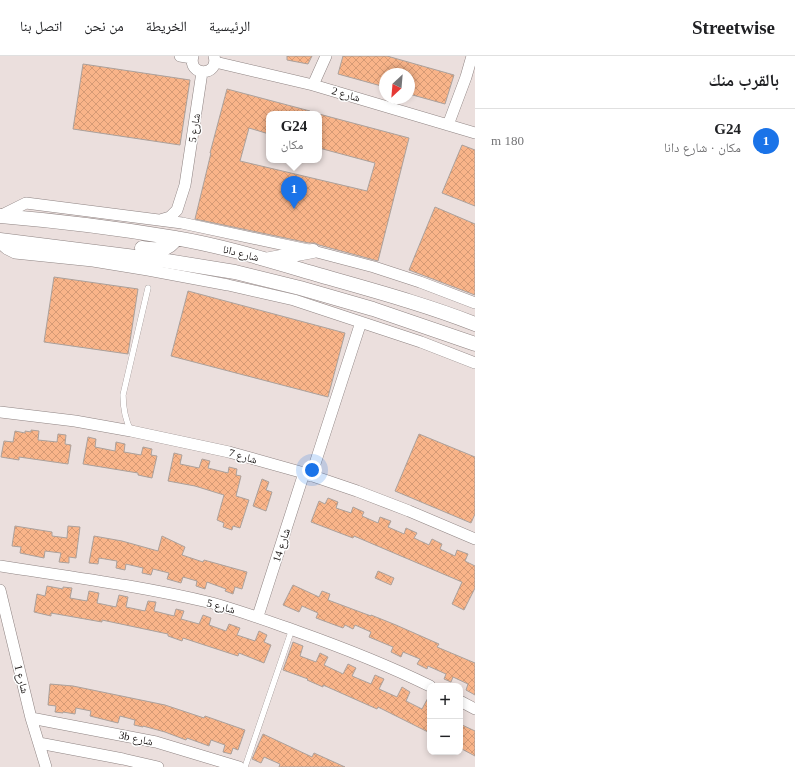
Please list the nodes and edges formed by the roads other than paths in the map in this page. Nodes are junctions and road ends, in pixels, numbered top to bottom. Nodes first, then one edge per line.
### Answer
1 (180, 56) edge
2 (326, 56) edge
3 (472, 56) edge
4 (193, 57) edge
5 (214, 59) edge
6 (202, 72) junction
7 (313, 85) junction
8 (448, 125) junction
9 (475, 134) edge
10 (185, 185) junction
11 (0, 216) edge
12 (160, 220) junction
13 (182, 223) junction
14 (176, 238) junction
15 (0, 242) edge
16 (77, 249) junction
17 (313, 251) junction
18 (266, 260) junction
19 (148, 288) dead end
20 (475, 303) edge
21 (361, 322) junction
22 (475, 324) edge
23 (475, 344) edge
24 (475, 363) edge
25 (0, 412) edge
26 (131, 431) junction
27 (308, 475) junction
28 (475, 539) edge
29 (0, 566) edge
30 (0, 590) edge
31 (258, 616) junction
32 (292, 629) junction
33 (427, 685) edge
34 (463, 703) edge
35 (475, 709) edge
36 (31, 718) junction
37 (39, 743) junction
38 (46, 767) edge
39 (158, 767) edge
40 (239, 767) edge
41 (245, 767) edge

1 - 4 street
2 - 7 street
3 - 8 street
4 - 6 street
5 - 6 street
5 - 7 street, شارع 2
6 - 10 street, شارع 5
7 - 8 street, شارع 2
8 - 9 street, شارع 2
10 - 12 street, شارع 5
10 - 13 street, شارع 5
11 - 12 street
11 - 14 street, شارع دانا
12 - 13 street
13 - 14 street, شارع 5
13 - 17 street
14 - 16 street
14 - 18 street, شارع دانا
15 - 16 street, شارع دانا
15 - 21 street
16 - 23 street, شارع دانا
17 - 18 street
17 - 20 street
18 - 22 street, شارع دانا
19 - 26 lane
21 - 24 street
21 - 27 street, شارع 14
25 - 26 street, شارع 7
26 - 27 street, شارع 7
27 - 28 street, شارع 7
27 - 31 street, شارع 14
29 - 31 street, شارع 5
30 - 36 street, شارع 1
31 - 32 street, شارع 5
32 - 33 street, شارع 5
32 - 41 lane
34 - 35 street
36 - 37 street, شارع 1
36 - 40 street, 3b شارع
37 - 38 street, شارع 1
37 - 39 street, 3b شارع

